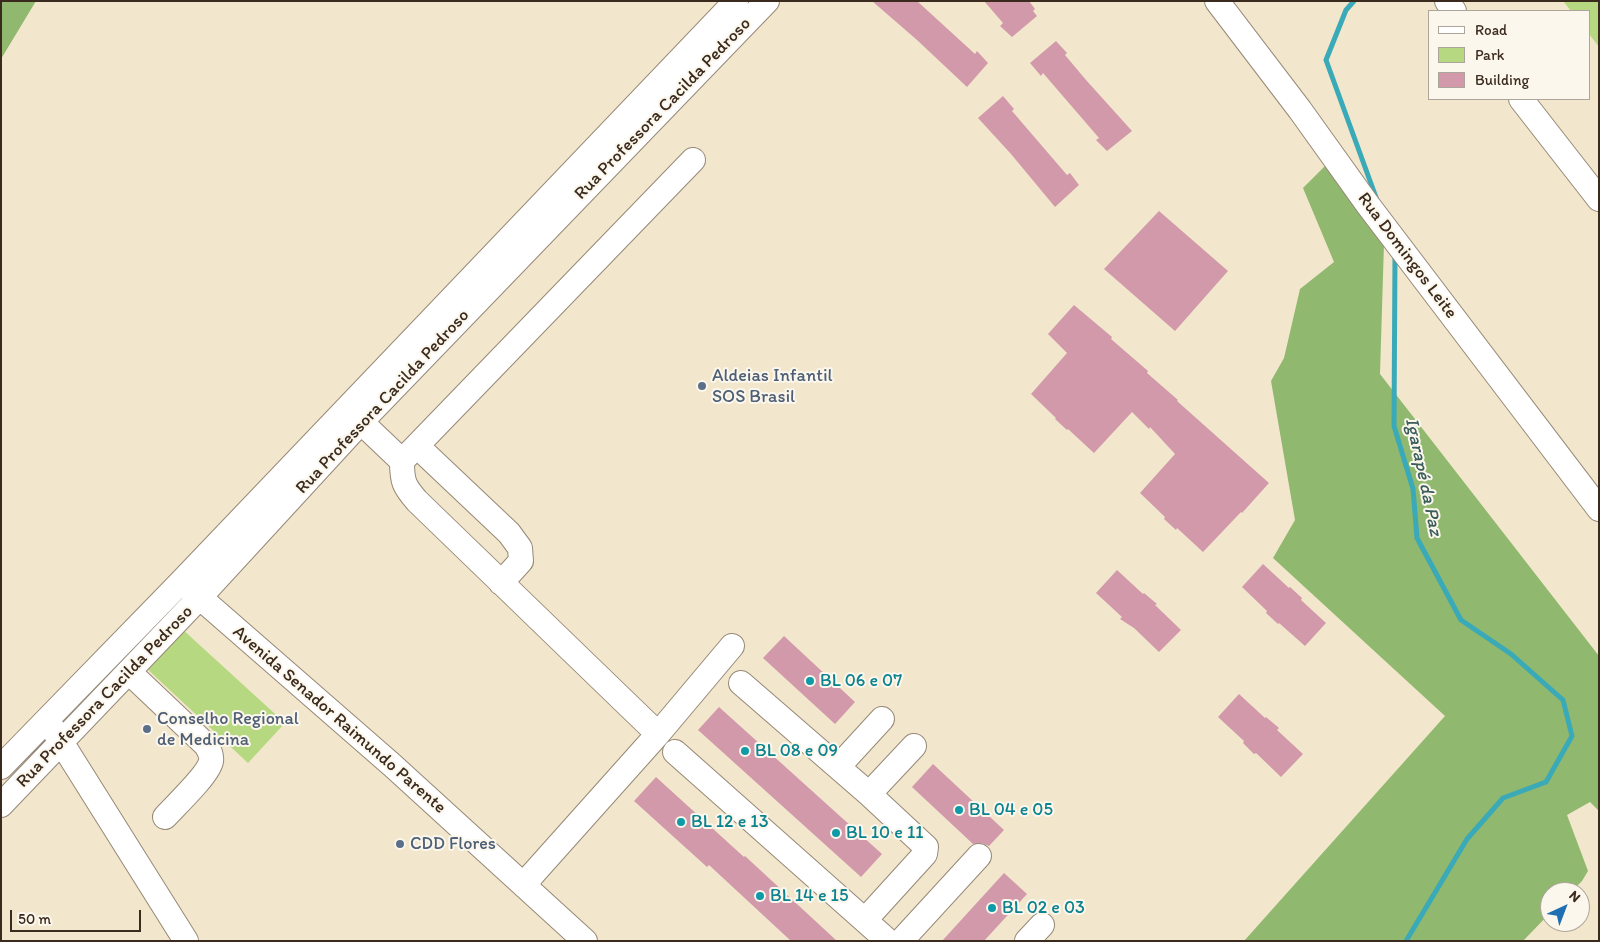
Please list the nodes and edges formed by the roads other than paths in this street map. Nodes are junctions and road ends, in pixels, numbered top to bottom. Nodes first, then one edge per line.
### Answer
1 (736, 1) edge
2 (767, 1) edge
3 (1217, 1) edge
4 (1522, 100) edge
5 (692, 160) dead end
6 (1599, 200) edge
7 (361, 422) junction
8 (410, 454) junction
9 (1599, 509) edge
10 (181, 582) junction
11 (501, 583) junction
12 (200, 597) junction
13 (732, 646) dead end
14 (129, 672) junction
15 (741, 683) dead end
16 (47, 719) junction
17 (882, 719) dead end
18 (658, 734) junction
19 (61, 743) junction
20 (914, 746) dead end
21 (675, 752) dead end
22 (1, 766) edge
23 (838, 767) junction
24 (869, 794) junction
25 (1, 805) edge
26 (165, 817) dead end
27 (979, 856) dead end
28 (524, 885) junction
29 (865, 920) junction
30 (186, 941) edge
31 (585, 941) edge
32 (888, 941) edge
33 (902, 941) edge

1 - 10 street, Rua Professora Cacilda Pedroso
2 - 7 street, Rua Professora Cacilda Pedroso
3 - 9 street, Rua Domingos Leite
4 - 6 street
5 - 8 street
7 - 8 street
7 - 12 street, Rua Professora Cacilda Pedroso
8 - 11 street
8 - 11 street
10 - 12 street, Avenida Senador Raimundo Parente
10 - 16 street, Rua Professora Cacilda Pedroso
11 - 18 street
12 - 14 street, Rua Professora Cacilda Pedroso
12 - 28 street, Avenida Senador Raimundo Parente
13 - 18 street
14 - 19 street, Rua Professora Cacilda Pedroso
14 - 26 street
15 - 23 street
16 - 19 street
16 - 22 street, Rua Professora Cacilda Pedroso
17 - 23 street
18 - 28 street
19 - 25 street, Rua Professora Cacilda Pedroso
19 - 30 street
20 - 24 street
21 - 29 street
23 - 24 street
24 - 29 street
27 - 33 street
28 - 31 street, Avenida Senador Raimundo Parente
29 - 32 street

